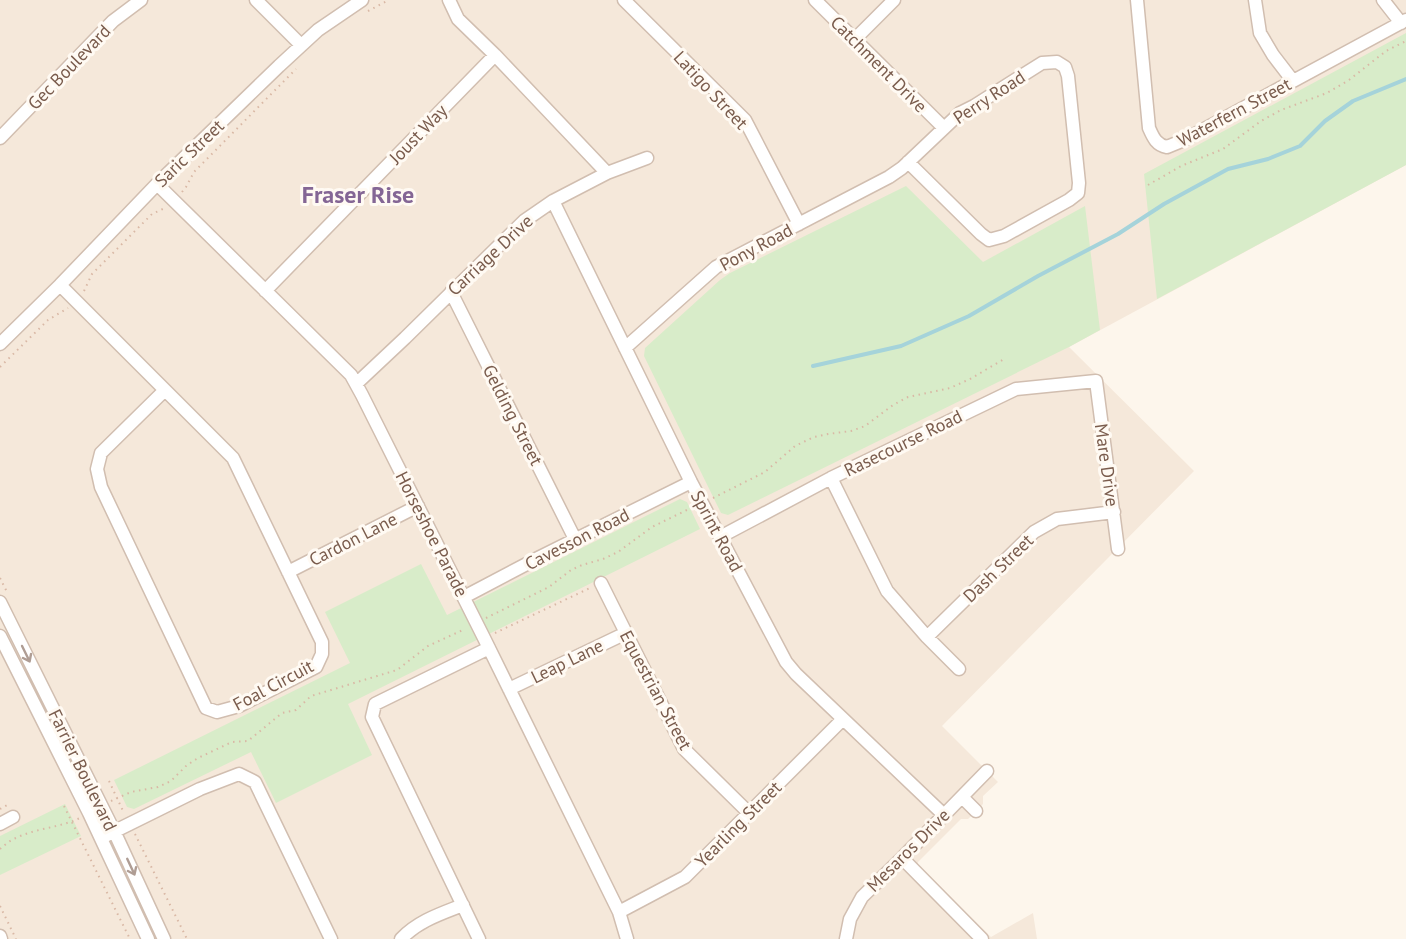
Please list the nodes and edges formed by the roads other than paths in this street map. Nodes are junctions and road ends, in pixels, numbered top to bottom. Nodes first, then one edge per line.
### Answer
1 (141, 0) edge
2 (256, 0) edge
3 (362, 0) edge
4 (449, 0) edge
5 (624, 0) edge
6 (815, 0) edge
7 (894, 0) edge
8 (1137, 0) edge
9 (1255, 0) edge
10 (1383, 0) edge
11 (1403, 21) edge
12 (855, 39) junction
13 (301, 45) junction
14 (495, 55) junction
15 (1293, 81) junction
16 (944, 128) junction
17 (0, 138) edge
18 (647, 158) dead end
19 (905, 165) junction
20 (607, 172) junction
21 (157, 184) junction
22 (552, 201) junction
23 (799, 224) junction
24 (60, 285) junction
25 (265, 291) junction
26 (452, 292) junction
27 (0, 344) edge
28 (625, 348) junction
29 (1096, 381) joint
30 (356, 384) junction
31 (165, 390) junction
32 (831, 478) junction
33 (691, 482) junction
34 (418, 506) junction
35 (1114, 512) junction
36 (720, 537) junction
37 (575, 539) junction
38 (1118, 549) dead end
39 (288, 572) junction
40 (601, 583) road end
41 (464, 597) junction
42 (0, 602) edge
43 (626, 633) junction
44 (0, 636) edge
45 (927, 637) junction
46 (487, 643) junction
47 (958, 669) dead end
48 (509, 689) junction
49 (843, 718) junction
50 (987, 771) dead end
51 (962, 797) junction
52 (976, 811) dead end
53 (749, 813) junction
54 (944, 816) junction
55 (14, 817) dead end
56 (0, 824) edge
57 (114, 831) junction
58 (101, 838) junction
59 (902, 858) junction
60 (463, 905) junction
61 (619, 912) junction
62 (148, 939) edge
63 (164, 939) edge
64 (331, 939) edge
65 (401, 939) edge
66 (479, 939) edge
67 (627, 939) edge
68 (846, 939) edge
69 (982, 939) edge

1 - 17 street, Gec Boulevard
2 - 13 street
3 - 13 street, Saric Street
4 - 14 street
5 - 23 street, Latigo Street
6 - 12 street, Catchment Drive
7 - 12 street
8 - 15 street, Waterfern Street
9 - 15 street
10 - 11 street
11 - 15 street, Waterfern Street
12 - 16 street, Catchment Drive
13 - 21 street, Saric Street
14 - 20 street
14 - 25 street, Joust Way
16 - 19 street, Perry Road
16 - 19 street, Perry Road
18 - 20 street, Carriage Drive
19 - 23 street, Pony Road
20 - 22 street, Carriage Drive
21 - 24 street, Saric Street
21 - 25 street, Horseshoe Parade
22 - 26 street, Carriage Drive
22 - 28 street, Sprint Road
23 - 28 street, Pony Road
24 - 27 street, Saric Street
24 - 31 street, Foal Circuit
25 - 30 street, Horseshoe Parade
26 - 30 street, Carriage Drive
26 - 37 street, Gelding Street
28 - 33 street, Sprint Road
29 - 32 street, Rasecourse Road
29 - 35 street, Mare Drive
30 - 34 street, Horseshoe Parade
31 - 39 street, Foal Circuit
31 - 39 street, Foal Circuit
32 - 36 street, Rasecourse Road
32 - 45 street
33 - 36 street, Sprint Road
33 - 37 street, Cavesson Road
34 - 39 street, Cardon Lane
34 - 41 street, Horseshoe Parade
35 - 38 street, Mare Drive
35 - 45 street, Dash Street
36 - 49 street, Sprint Road
37 - 41 street, Cavesson Road
40 - 43 street, Equestrian Street
41 - 46 street, Horseshoe Parade
42 -> 57 street, Farrier Boulevard
43 - 48 street, Leap Lane
43 - 53 street, Equestrian Street
44 - 58 street, Farrier Boulevard
45 - 47 street
46 - 48 street, Horseshoe Parade
46 - 60 street
48 - 61 street, Horseshoe Parade
49 - 53 street, Yearling Street
49 - 54 street, Sprint Road
50 - 51 street, Mesaros Drive
51 - 52 street
51 - 54 street, Mesaros Drive
53 - 61 street, Yearling Street
54 - 59 street, Mesaros Drive
55 - 56 street
57 - 58 street
57 -> 63 street, Farrier Boulevard
57 - 64 street
58 - 62 street, Farrier Boulevard
59 - 68 street, Mesaros Drive
59 - 69 street
60 - 65 street
60 - 66 street
61 - 67 street, Horseshoe Parade

